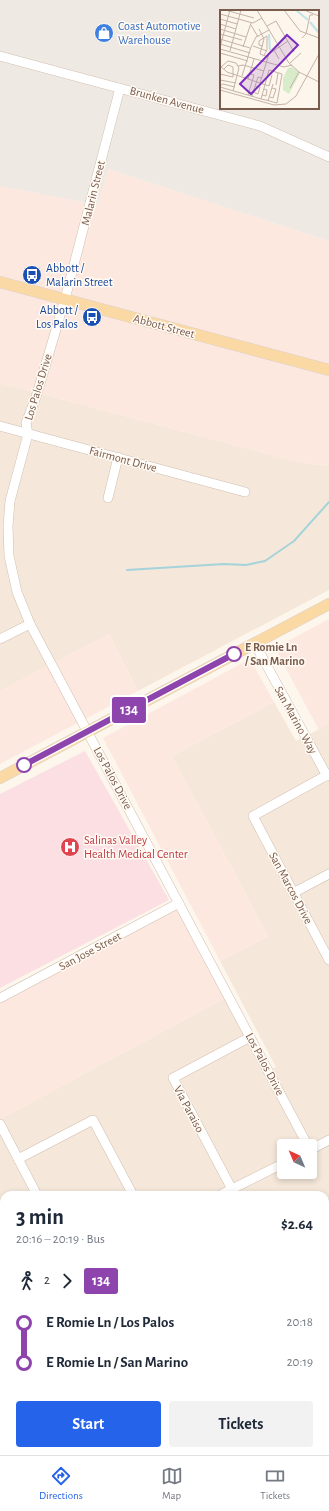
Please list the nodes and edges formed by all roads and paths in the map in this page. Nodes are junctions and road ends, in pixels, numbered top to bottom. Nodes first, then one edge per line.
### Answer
1 (0, 56) edge
2 (120, 88) junction
3 (329, 157) edge
4 (0, 282) edge
5 (66, 299) junction
6 (329, 370) edge
7 (0, 426) edge
8 (28, 434) junction
9 (118, 457) junction
10 (245, 492) dead end
11 (108, 498) dead end
12 (329, 604) edge
13 (30, 624) junction
14 (0, 640) edge
15 (255, 644) junction
16 (88, 731) junction
17 (328, 775) edge
18 (0, 778) edge
19 (329, 874) edge
20 (293, 893) junction
21 (179, 903) junction
22 (329, 960) edge
23 (0, 998) edge
24 (250, 1037) junction
25 (0, 1124) edge
26 (304, 1139) edge
27 (329, 1140) edge
28 (317, 1146) edge
29 (18, 1159) junction
30 (277, 1167) edge
31 (35, 1191) edge
32 (131, 1191) edge
33 (233, 1191) edge
34 (236, 1191) edge

1 - 2 street, Brunken Avenue
2 - 3 street, Brunken Avenue
2 - 5 street, Malarin Street
4 - 5 main road, Abbott Street
5 - 6 main road, Abbott Street
5 - 8 street, Los Palos Drive
7 - 8 street, Fairmont Drive
8 - 9 street, Fairmont Drive
8 - 13 street, Los Palos Drive
9 - 10 street, Fairmont Drive
9 - 11 street
12 - 15 main road
13 - 14 street
13 - 16 street, Los Palos Drive
15 - 16 main road
15 - 17 street, San Marino Way
16 - 18 main road
16 - 21 street, Los Palos Drive
17 - 20 street, San Marcos Drive
19 - 20 street
20 - 22 street, San Marcos Drive
21 - 23 street, San Jose Street
21 - 24 street, Los Palos Drive
24 - 26 street, Los Palos Drive
24 - 33 street, Via Paraiso
25 - 29 street
27 - 28 street
29 - 31 street
29 - 32 street
30 - 34 street

